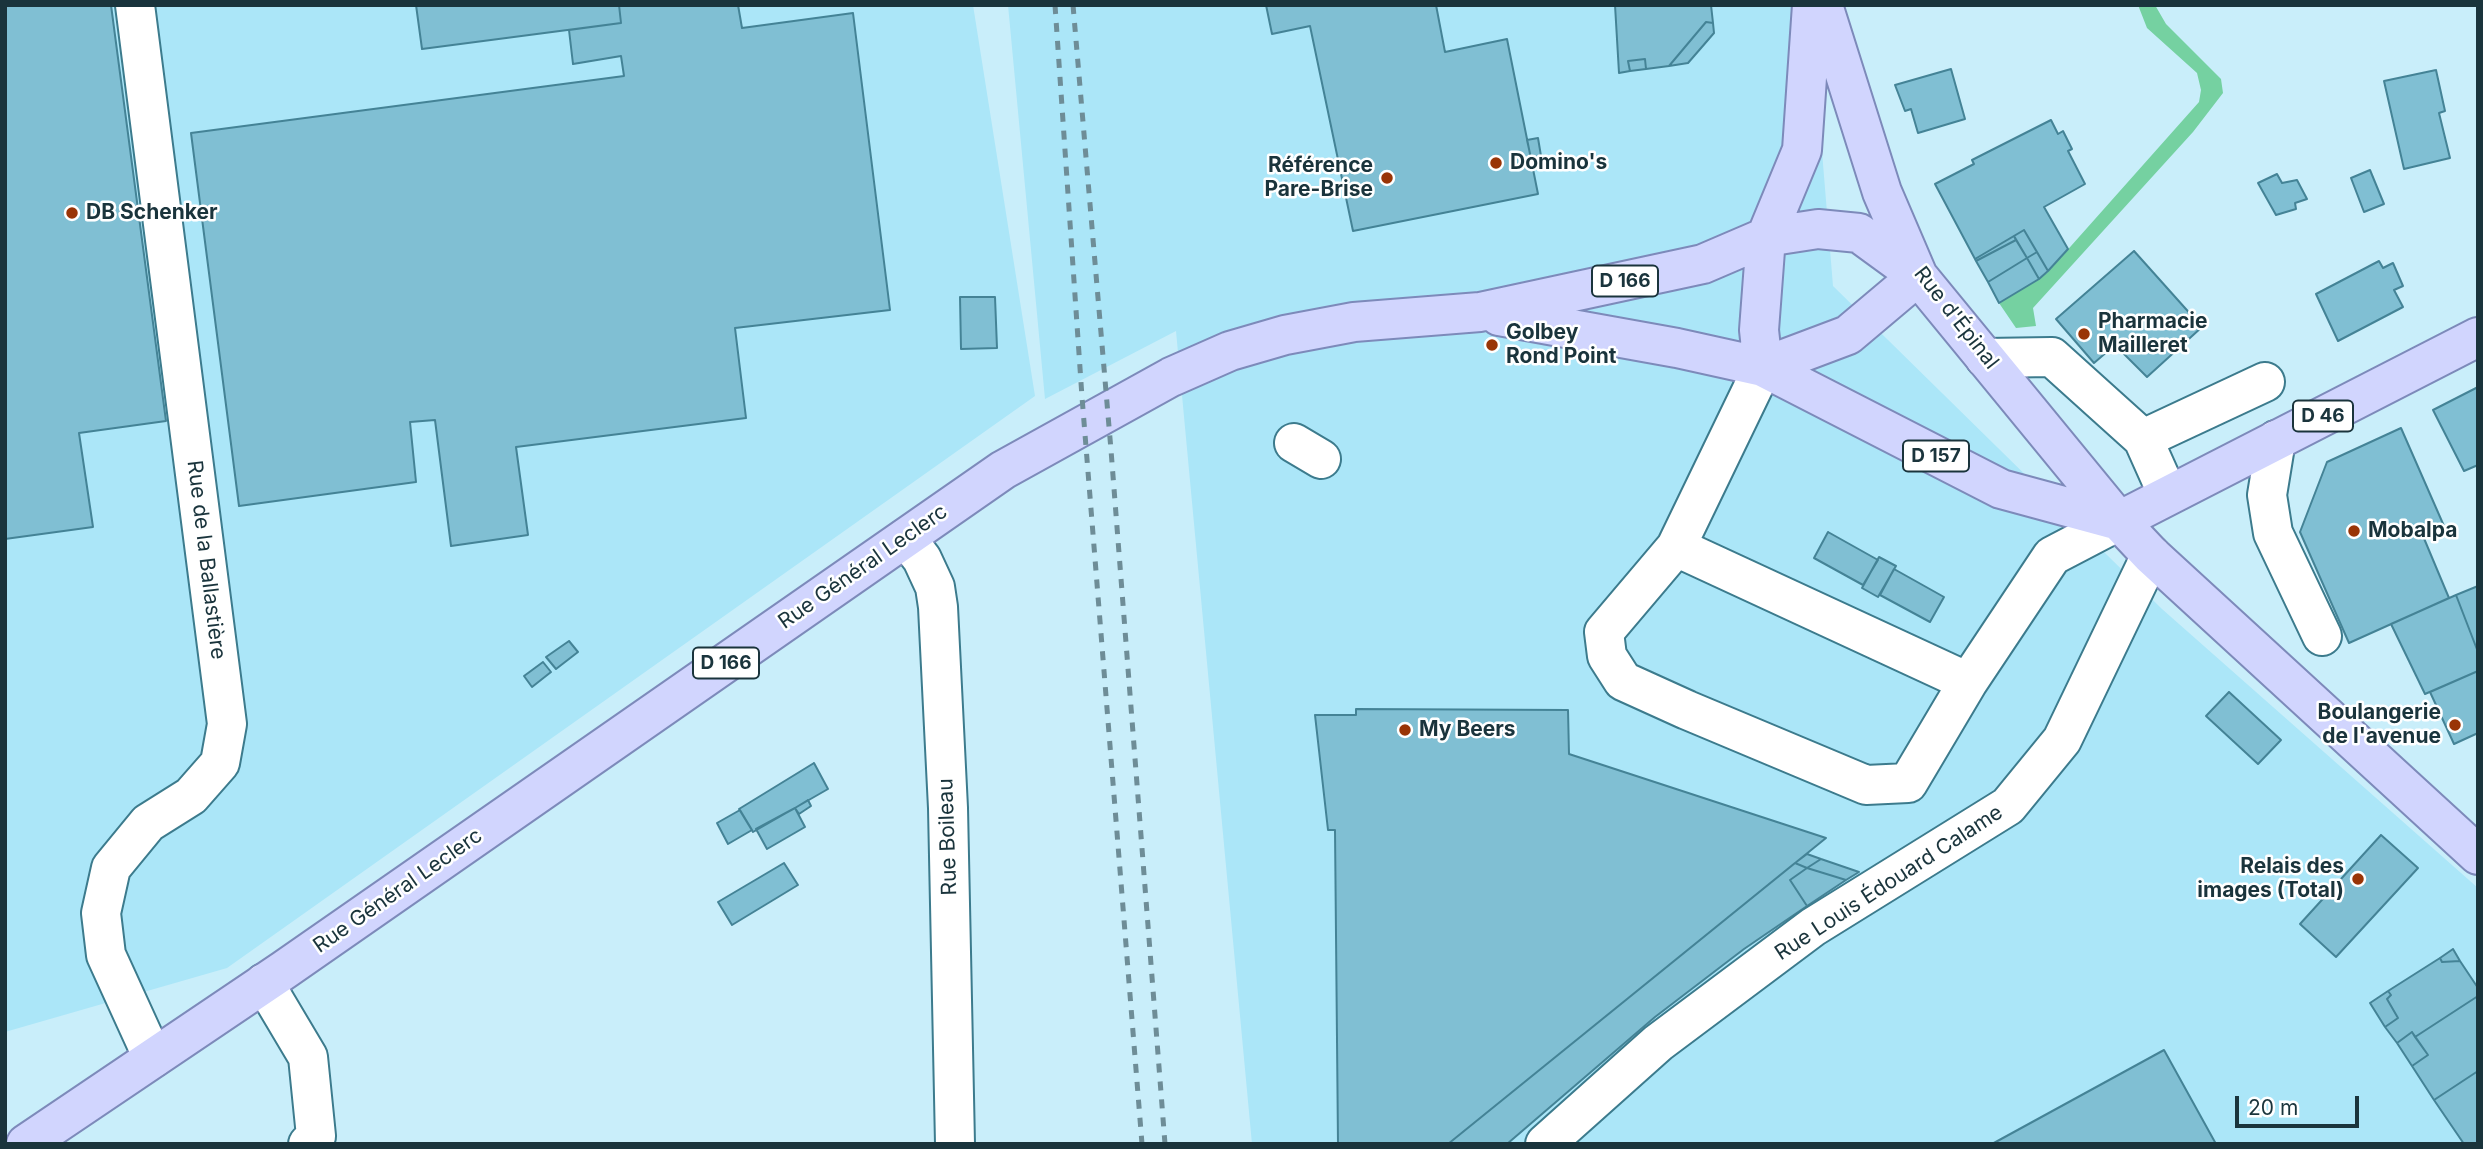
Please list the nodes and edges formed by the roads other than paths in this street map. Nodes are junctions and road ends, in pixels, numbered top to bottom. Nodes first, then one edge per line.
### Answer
1 (135, 5) edge
2 (1812, 5) edge
3 (1823, 5) edge
4 (1766, 237) junction
5 (1918, 276) junction
6 (1480, 312) junction
7 (2478, 337) edge
8 (1986, 358) junction
9 (1762, 368) junction
10 (2265, 382) dead end
11 (2143, 439) junction
12 (2276, 440) junction
13 (2168, 495) junction
14 (2119, 521) junction
15 (906, 538) junction
16 (1676, 547) junction
17 (2151, 555) junction
18 (2322, 636) dead end
19 (1968, 682) junction
20 (2478, 855) edge
21 (264, 983) junction
22 (153, 1058) junction
23 (26, 1144) edge
24 (308, 1144) edge
25 (955, 1144) edge
26 (1545, 1144) edge

1 - 22 street, Rue de la Ballastière
2 - 4 main road
3 - 5 main road, Rue d'Épinal
4 - 5 main road, D 166
4 - 6 main road, Rue Général Leclerc / D 166
4 - 9 main road
5 - 8 main road, Rue d'Épinal
5 - 9 main road
6 - 9 main road, Rue Général Leclerc / D 166
6 - 15 main road, Rue Général Leclerc / D 166
7 - 12 main road, D 46
8 - 11 street
8 - 14 main road, Rue d'Épinal
9 - 14 main road, D 157
9 - 16 street
10 - 11 street
11 - 13 street
12 - 13 main road, D 46
12 - 18 street
13 - 14 main road, D 46
14 - 17 main road, Rue d'Épinal
14 - 19 street
15 - 21 main road, Rue Général Leclerc / D 166
15 - 25 street, Rue Boileau
16 - 19 street
16 - 19 street
17 - 20 main road, Rue d'Épinal
17 - 26 street, Rue Louis Édouard Calame
21 - 22 main road, Rue Général Leclerc / D 166
21 - 24 street
22 - 23 main road, Rue Général Leclerc / D 166

